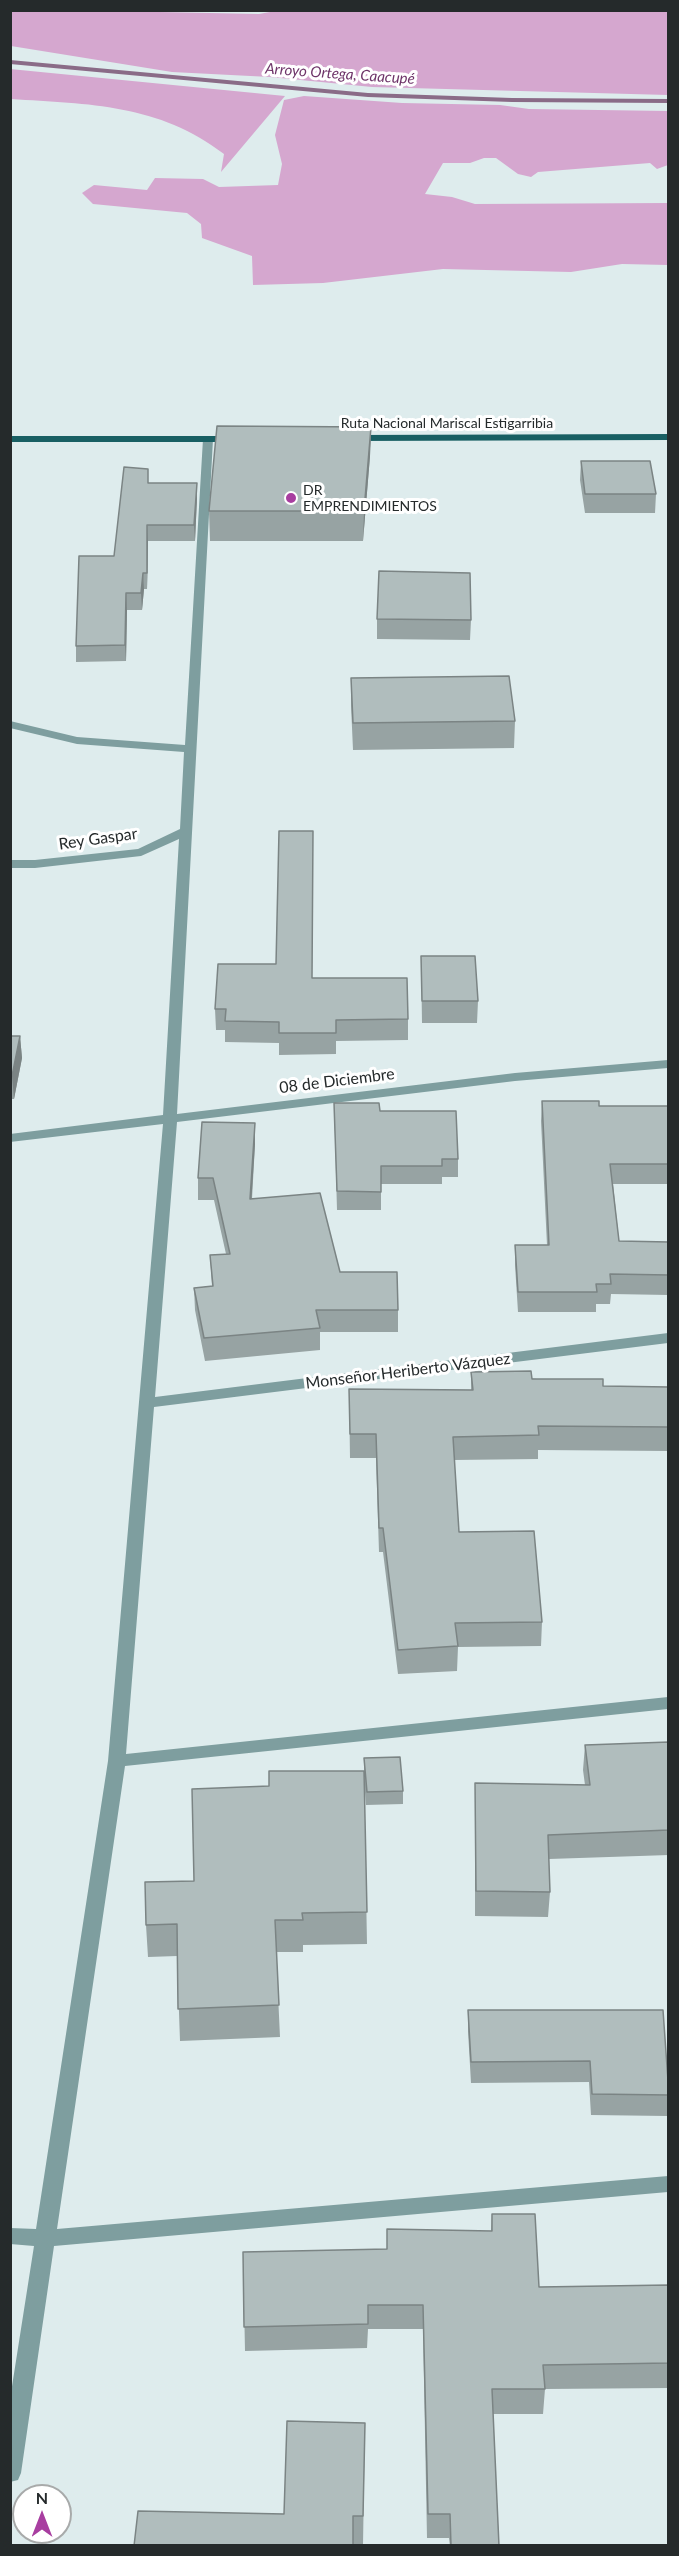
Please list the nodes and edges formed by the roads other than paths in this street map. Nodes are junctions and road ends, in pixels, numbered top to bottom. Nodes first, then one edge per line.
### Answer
1 (669, 437) edge
2 (338, 438) edge
3 (10, 439) edge
4 (208, 439) junction
5 (244, 439) edge
6 (10, 724) edge
7 (191, 749) junction
8 (186, 831) junction
9 (10, 864) edge
10 (669, 1064) edge
11 (170, 1119) junction
12 (10, 1138) edge
13 (669, 1338) edge
14 (147, 1403) junction
15 (669, 1702) edge
16 (117, 1761) junction
17 (669, 2184) edge
18 (10, 2236) edge
19 (45, 2238) junction
20 (10, 2472) edge

1 - 2 main road, Ruta Nacional Mariscal Estigarribia
3 - 4 main road
4 - 5 main road
4 - 7 street
6 - 7 street
7 - 8 street
8 - 9 street, Rey Gaspar
8 - 11 street
10 - 11 street, 08 de Diciembre
11 - 12 street, 08 de Diciembre
11 - 14 street
13 - 14 street, Monseñor Heriberto Vázquez
14 - 16 street
15 - 16 street
16 - 19 street
17 - 19 street
18 - 19 street
19 - 20 street

